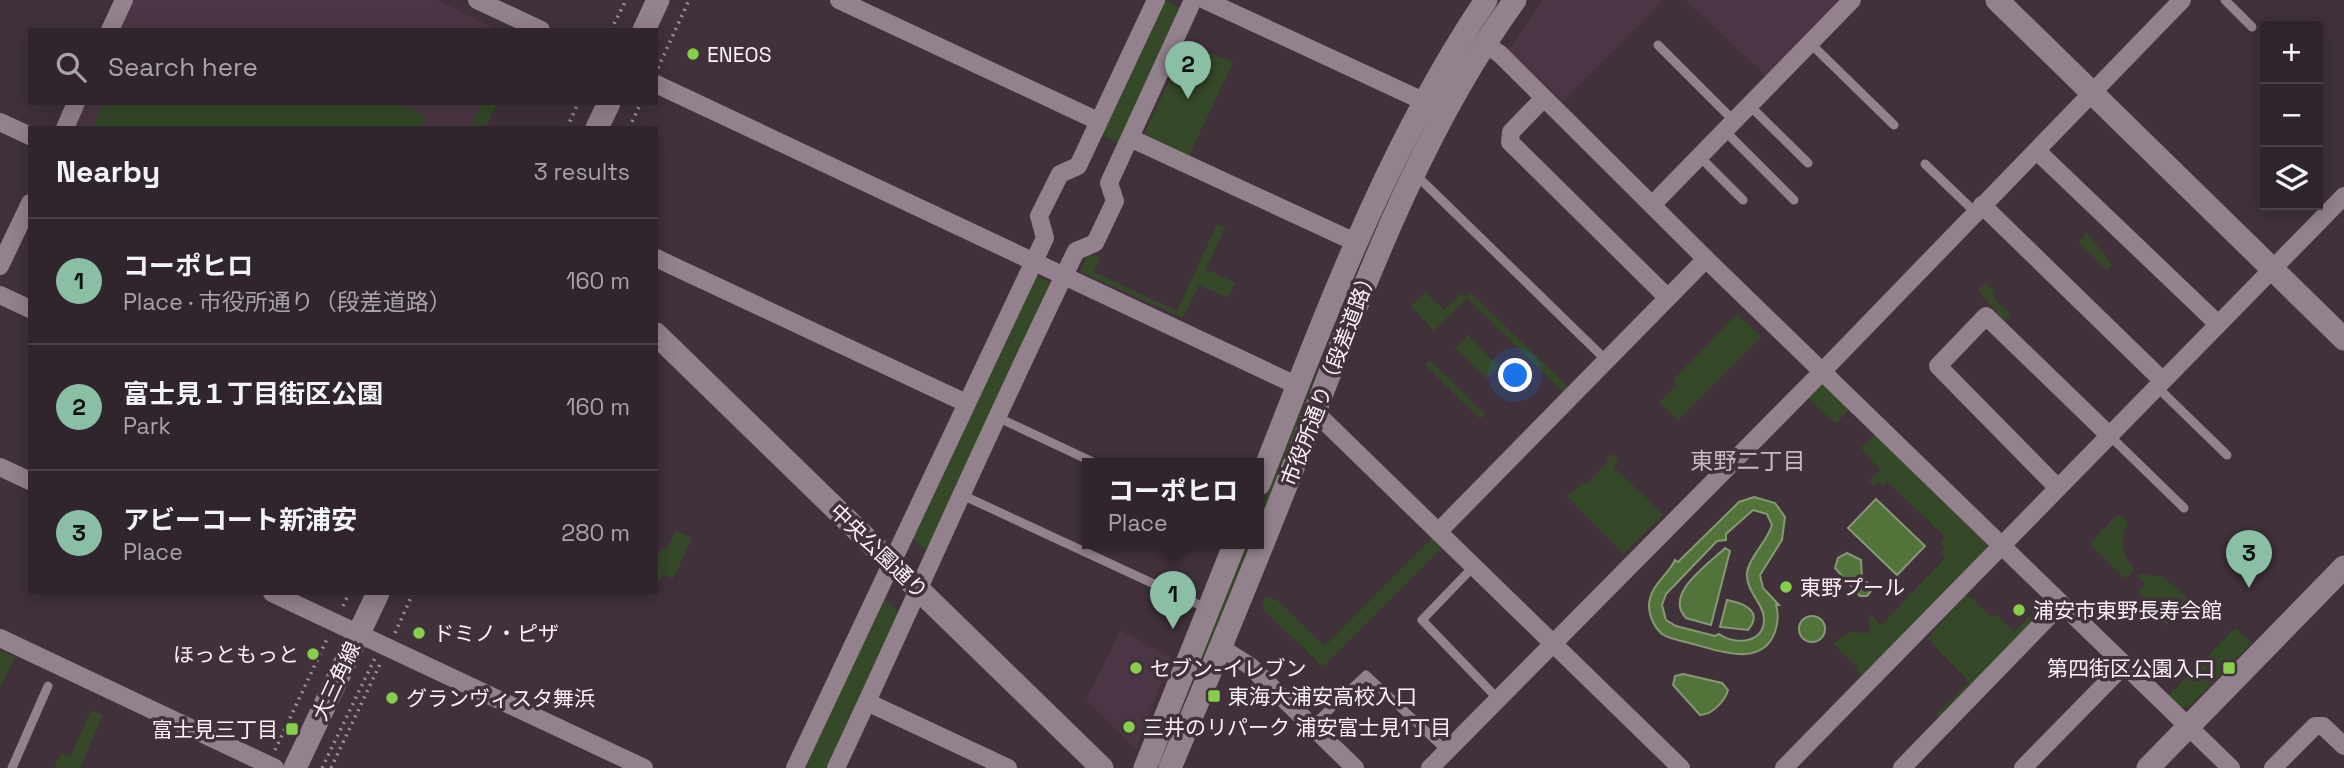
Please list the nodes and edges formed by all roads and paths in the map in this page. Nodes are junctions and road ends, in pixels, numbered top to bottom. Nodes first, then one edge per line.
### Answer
1 (477, 0) edge
2 (625, 0) edge
3 (658, 0) edge
4 (689, 0) edge
5 (839, 0) edge
6 (1156, 0) edge
7 (1193, 0) edge
8 (1205, 0) edge
9 (1486, 0) edge
10 (1515, 0) edge
11 (1852, 0) edge
12 (1997, 0) edge
13 (2182, 0) edge
14 (2225, 0) edge
15 (118, 2) edge
16 (2252, 27) dead end
17 (111, 28) edge
18 (537, 28) edge
19 (612, 28) edge
20 (645, 28) edge
21 (1810, 42) junction
22 (1485, 44) junction
23 (1658, 45) dead end
24 (658, 67) edge
25 (658, 85) edge
26 (2092, 93) junction
27 (1545, 97) junction
28 (1423, 101) junction
29 (75, 105) edge
30 (577, 105) edge
31 (608, 105) edge
32 (640, 105) edge
33 (1749, 105) junction
34 (1098, 121) junction
35 (0, 122) edge
36 (1729, 125) junction
37 (1894, 125) dead end
38 (66, 126) edge
39 (568, 126) edge
40 (598, 126) edge
41 (630, 126) edge
42 (28, 135) edge
43 (1130, 138) junction
44 (2037, 151) junction
45 (1699, 156) junction
46 (1808, 163) dead end
47 (1925, 164) dead end
48 (1415, 173) junction
49 (2344, 197) edge
50 (1743, 200) dead end
51 (1794, 200) dead end
52 (1653, 204) junction
53 (28, 207) edge
54 (1978, 208) junction
55 (1355, 242) junction
56 (658, 259) edge
57 (1706, 259) junction
58 (1033, 261) junction
59 (0, 266) edge
60 (2272, 269) junction
61 (1063, 276) junction
62 (0, 295) edge
63 (1667, 297) junction
64 (28, 308) edge
65 (2218, 324) junction
66 (658, 336) edge
67 (2343, 337) edge
68 (1605, 359) junction
69 (1824, 370) junction
70 (2160, 384) junction
71 (1298, 386) junction
72 (966, 403) junction
73 (1315, 412) junction
74 (997, 417) junction
75 (2110, 436) junction
76 (2227, 455) dead end
77 (1084, 458) edge
78 (0, 467) edge
79 (1264, 471) edge
80 (28, 480) edge
81 (2058, 488) junction
82 (960, 494) junction
83 (2184, 508) dead end
84 (1439, 531) junction
85 (1264, 543) edge
86 (2004, 545) junction
87 (1233, 549) edge
88 (1262, 549) edge
89 (891, 563) junction
90 (1474, 566) junction
91 (2344, 567) edge
92 (919, 590) junction
93 (275, 595) edge
94 (348, 595) edge
95 (376, 595) edge
96 (412, 595) edge
97 (2061, 604) junction
98 (1209, 610) junction
99 (339, 615) dead end
100 (331, 631) dead end
101 (359, 633) junction
102 (0, 638) edge
103 (1555, 643) junction
104 (1223, 649) junction
105 (382, 651) junction
106 (2124, 665) junction
107 (48, 686) dead end
108 (1497, 699) junction
109 (867, 702) junction
110 (1312, 726) junction
111 (2189, 726) junction
112 (2344, 746) edge
113 (1447, 751) junction
114 (272, 766) edge
115 (12, 768) edge
116 (295, 768) edge
117 (322, 768) edge
118 (331, 768) edge
119 (644, 768) edge
120 (795, 768) edge
121 (836, 768) edge
122 (1008, 768) edge
123 (1102, 768) edge
124 (1145, 768) edge
125 (1170, 768) edge
126 (1355, 768) edge
127 (1430, 768) edge
128 (1681, 768) edge
129 (1784, 768) edge
130 (1902, 768) edge
131 (2023, 768) edge
132 (2148, 768) edge
133 (2231, 768) edge
134 (2273, 768) edge

1 - 18 street
2 - 19 path
3 - 20 street
4 - 24 path
5 - 34 street
6 - 34 street
7 - 43 street
8 - 28 street
9 - 28 street, 市役所通り（段差道路）
10 - 22 street, 市役所通り（段差道路）
11 - 21 street
12 - 26 street
13 - 26 street
14 - 16 lane
15 - 17 street
21 - 33 street
21 - 37 lane
22 - 27 street
22 - 48 street, 市役所通り（段差道路）
23 - 36 lane
25 - 58 street
26 - 44 street
26 - 60 street
27 - 52 street
27 - 63 street
28 - 55 street, 市役所通り（段差道路）
29 - 38 street
30 - 39 path
31 - 40 street
32 - 41 path
33 - 36 street
33 - 46 lane
34 - 58 street
35 - 42 street
36 - 45 street
36 - 51 lane
43 - 55 street
43 - 61 street
44 - 54 street
44 - 65 street
45 - 50 lane
45 - 52 street
47 - 54 lane
48 - 68 lane
48 - 73 street, 市役所通り（段差道路）
49 - 60 street
52 - 57 street
53 - 59 street
54 - 69 street
54 - 70 street
55 - 71 street, 市役所通り（段差道路）
56 - 72 street
57 - 63 street
57 - 69 street
58 - 61 street
58 - 72 street
60 - 65 street
60 - 67 street
61 - 71 street
61 - 74 street
62 - 64 street
63 - 68 street
65 - 70 street
66 - 89 street, 中央公園通り
68 - 84 street
69 - 86 street
69 - 103 street
70 - 75 street
70 - 76 lane
71 - 79 street, 市役所通り（段差道路）
72 - 89 street
73 - 84 street
73 - 85 street, 市役所通り（段差道路）
74 - 77 lane
74 - 82 street
75 - 81 street
75 - 81 street
75 - 83 lane
78 - 80 street
81 - 86 street
82 - 92 street
82 - 98 lane
84 - 90 street
86 - 97 street
86 - 129 street
87 - 98 street
88 - 104 street, 市役所通り（段差道路）
89 - 92 street, 中央公園通り
89 - 120 street
90 - 103 street
90 - 108 lane
91 - 111 street
92 - 109 street
92 - 123 street, 中央公園通り
93 - 101 street
94 - 99 path
95 - 101 street, 大三角線
96 - 105 path
97 - 106 street
97 - 130 street
98 - 124 street
100 - 114 path
101 - 105 street
101 - 116 street, 大三角線
102 - 114 street
103 - 108 street
103 - 128 street
104 - 110 street
104 - 125 street, 市役所通り（段差道路）
105 - 117 path
105 - 118 path
105 - 119 street
106 - 111 street
106 - 131 street
107 - 115 lane
108 - 113 street
109 - 121 street
109 - 122 street
110 - 113 lane
110 - 126 street
111 - 132 street
111 - 133 street
112 - 134 street
113 - 127 street

